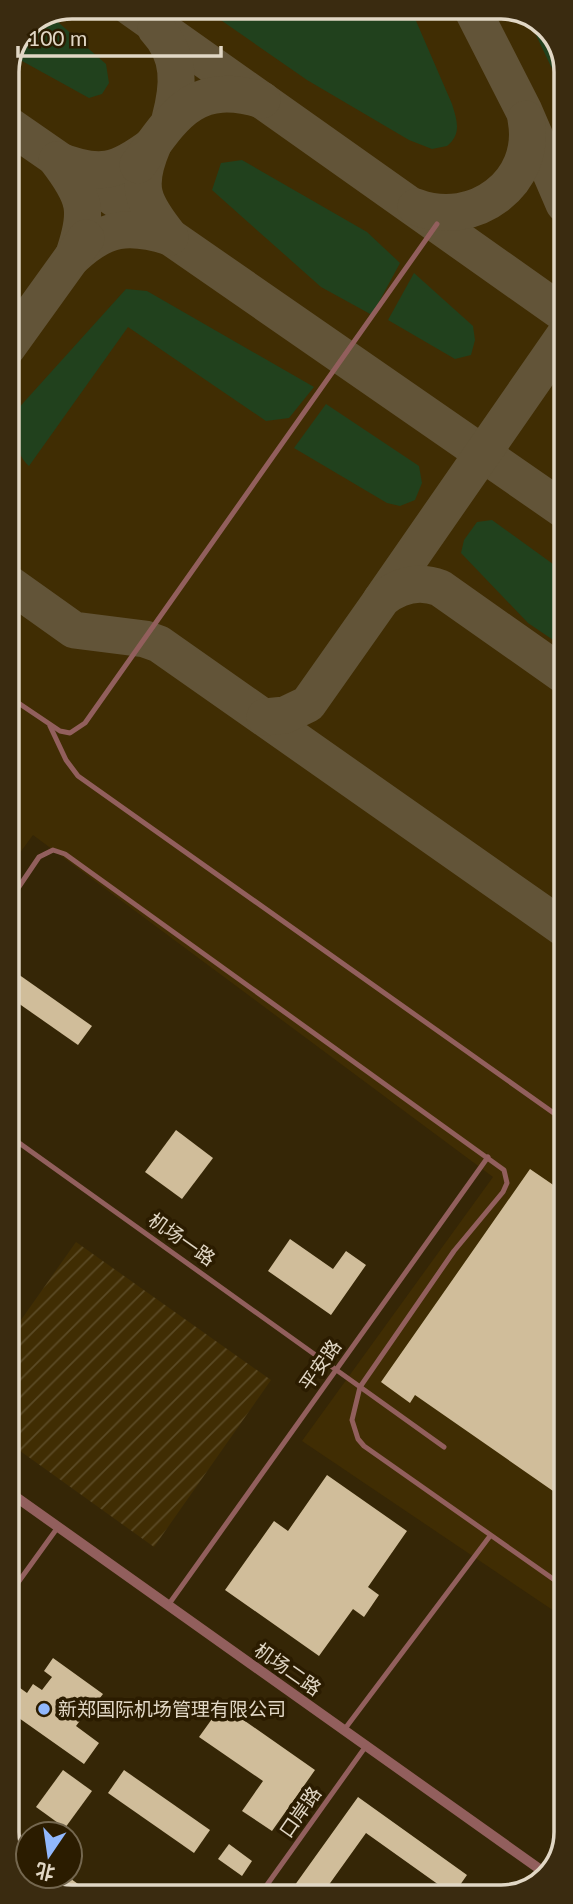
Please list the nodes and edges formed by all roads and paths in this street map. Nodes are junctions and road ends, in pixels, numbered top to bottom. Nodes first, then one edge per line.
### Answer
1 (437, 224) dead end
2 (19, 704) edge
3 (50, 725) junction
4 (19, 887) edge
5 (554, 1113) edge
6 (19, 1143) edge
7 (488, 1157) junction
8 (337, 1369) junction
9 (360, 1387) junction
10 (444, 1447) dead end
11 (19, 1499) edge
12 (58, 1527) junction
13 (491, 1536) junction
14 (554, 1580) edge
15 (19, 1581) edge
16 (168, 1605) junction
17 (344, 1730) junction
18 (366, 1746) junction
19 (539, 1868) edge
20 (267, 1885) edge

1 - 3 lane
2 - 3 lane
3 - 5 lane
4 - 7 lane
6 - 8 lane, 机场一路
7 - 8 lane, 平安路
7 - 9 lane
8 - 9 lane, 机场一路
8 - 16 lane, 平安路
9 - 10 lane, 机场一路
9 - 13 lane
11 - 12 street, 机场二路
12 - 15 lane
12 - 16 street, 机场二路
13 - 14 lane
13 - 17 lane
16 - 17 street, 机场二路
17 - 18 street, 机场二路
18 - 19 street, 机场二路
18 - 20 lane, 口岸路

